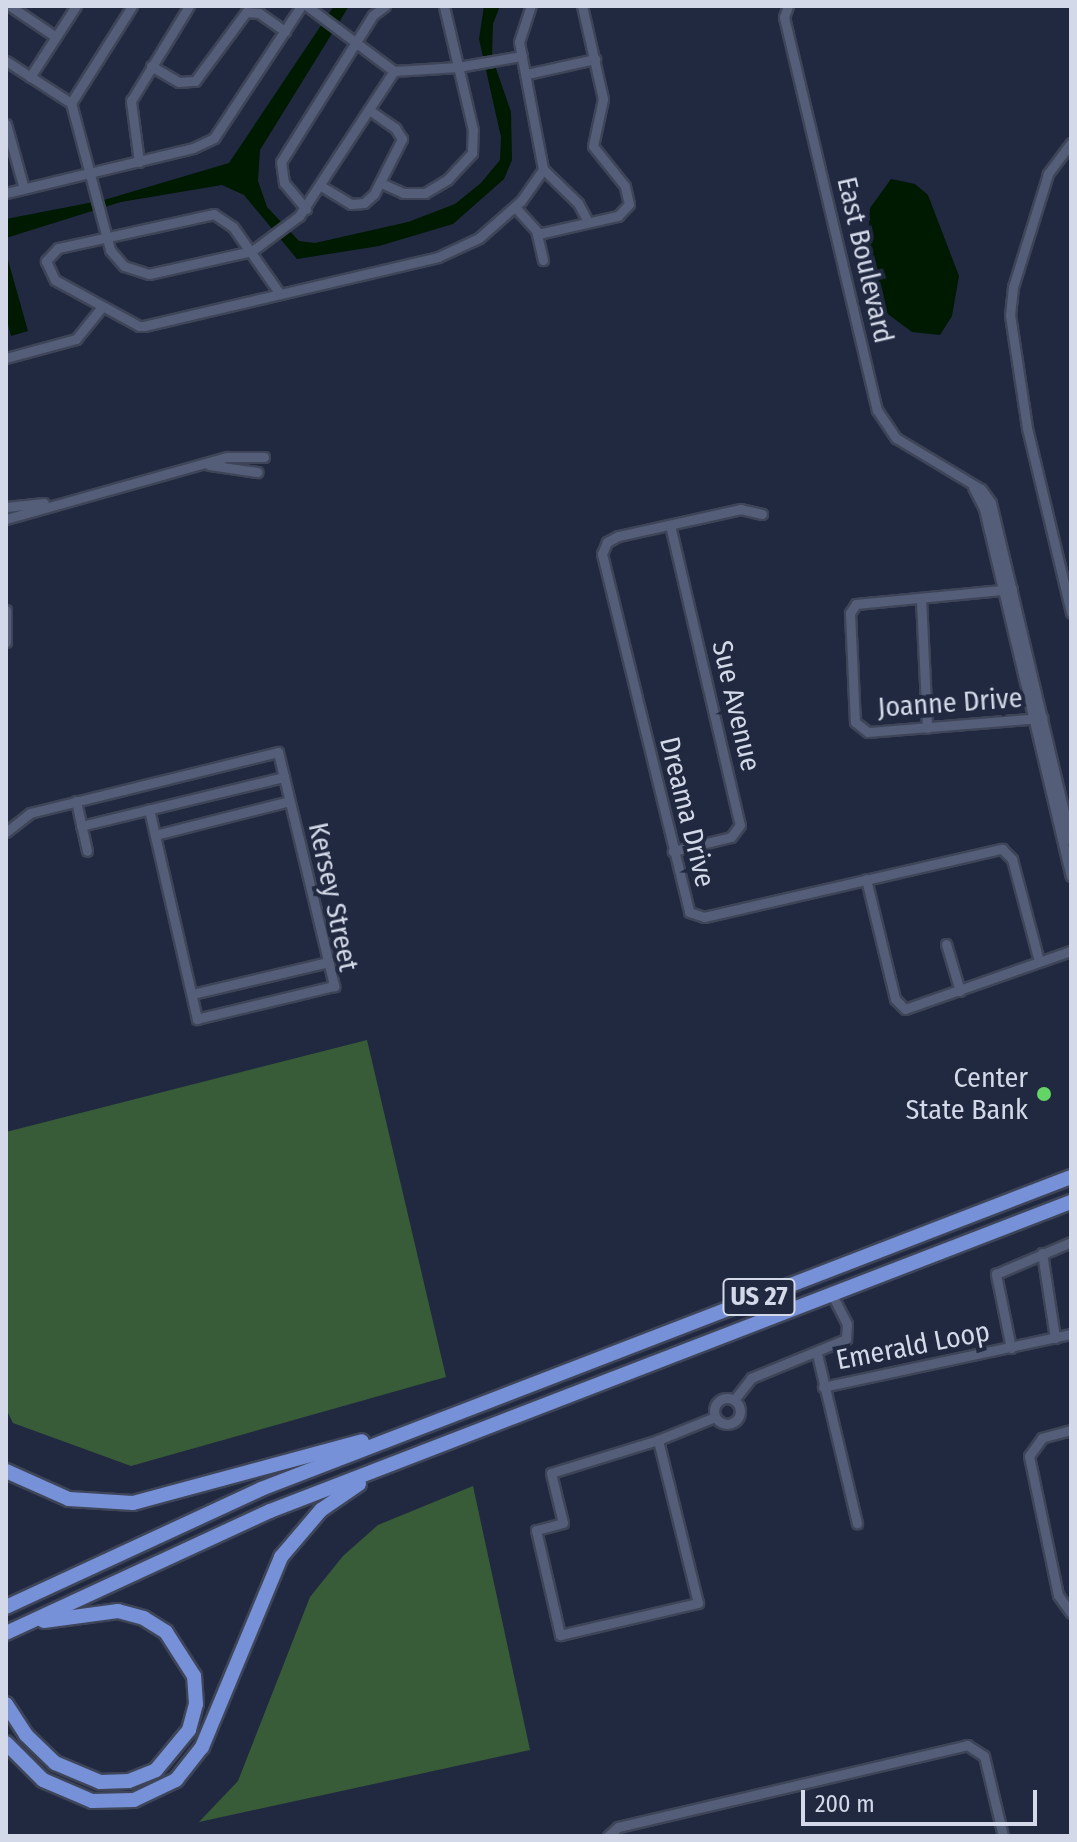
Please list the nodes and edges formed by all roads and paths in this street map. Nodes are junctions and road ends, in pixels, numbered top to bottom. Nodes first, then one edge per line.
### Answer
1 (10, 6) edge
2 (76, 6) edge
3 (132, 6) edge
4 (189, 6) edge
5 (301, 6) edge
6 (307, 6) edge
7 (385, 6) edge
8 (444, 6) edge
9 (531, 6) edge
10 (582, 6) edge
11 (788, 6) edge
12 (285, 31) junction
13 (56, 37) junction
14 (357, 42) junction
15 (522, 56) junction
16 (595, 59) junction
17 (6, 61) edge
18 (151, 66) junction
19 (458, 67) junction
20 (394, 71) junction
21 (527, 74) junction
22 (30, 77) junction
23 (71, 103) junction
24 (369, 110) junction
25 (6, 124) edge
26 (1071, 143) edge
27 (139, 162) junction
28 (543, 169) junction
29 (92, 173) junction
30 (381, 183) junction
31 (321, 186) junction
32 (24, 189) junction
33 (6, 193) edge
34 (515, 207) junction
35 (306, 209) junction
36 (588, 222) junction
37 (538, 234) junction
38 (107, 237) junction
39 (252, 251) junction
40 (543, 260) dead end
41 (280, 294) junction
42 (101, 308) junction
43 (6, 358) edge
44 (264, 457) dead end
45 (209, 465) junction
46 (257, 472) dead end
47 (51, 503) junction
48 (6, 507) edge
49 (762, 514) dead end
50 (6, 519) edge
51 (670, 525) junction
52 (1008, 590) junction
53 (1069, 594) edge
54 (921, 599) junction
55 (6, 610) edge
56 (1071, 613) edge
57 (6, 642) edge
58 (1038, 719) junction
59 (927, 728) junction
60 (284, 777) junction
61 (76, 801) junction
62 (289, 801) junction
63 (149, 809) junction
64 (81, 826) junction
65 (8, 827) edge
66 (155, 835) junction
67 (1071, 841) edge
68 (87, 851) dead end
69 (673, 851) junction
70 (1071, 876) edge
71 (866, 879) junction
72 (946, 944) dead end
73 (1071, 951) edge
74 (1039, 961) junction
75 (328, 962) junction
76 (960, 991) junction
77 (192, 994) junction
78 (1071, 1177) edge
79 (1071, 1202) edge
80 (1071, 1242) edge
81 (1042, 1253) junction
82 (832, 1294) junction
83 (1071, 1334) edge
84 (1055, 1338) junction
85 (1011, 1348) junction
86 (817, 1354) junction
87 (823, 1387) junction
88 (734, 1400) junction
89 (447, 1417) junction
90 (715, 1417) junction
91 (481, 1429) junction
92 (1071, 1430) edge
93 (658, 1440) junction
94 (6, 1471) edge
95 (857, 1523) dead end
96 (6, 1607) edge
97 (1071, 1613) edge
98 (6, 1633) edge
99 (6, 1704) edge
100 (6, 1743) edge
101 (608, 1836) edge
102 (1003, 1836) edge

1 - 13 street
2 - 13 street
3 - 23 street
4 - 18 street
5 - 12 street
6 - 14 street
7 - 14 street
8 - 19 street
9 - 15 street
10 - 16 street
11 - 52 street, East Boulevard
12 - 18 street
12 - 27 street
13 - 22 street
14 - 20 street
14 - 35 street
15 - 19 street
15 - 21 street
16 - 21 street
16 - 36 street
17 - 22 street
18 - 27 street
19 - 20 street
19 - 30 street
20 - 24 street
21 - 28 street
22 - 23 street
23 - 29 street
24 - 30 street
24 - 31 street
25 - 32 street
26 - 53 street
27 - 29 street
28 - 34 street
28 - 36 street
29 - 32 street
29 - 38 street
30 - 31 street
31 - 35 street
32 - 33 street
34 - 37 street
34 - 41 street
35 - 39 street
36 - 37 street
37 - 40 street
38 - 39 street
38 - 39 street
38 - 42 street
39 - 41 street
41 - 42 street
42 - 43 street
44 - 45 street
45 - 46 street
45 - 47 street
47 - 48 street
47 - 50 street
49 - 51 street, Dreama Drive
51 - 69 street, Sue Avenue
51 - 69 street, Dreama Drive
52 - 54 street, Joanne Drive
52 - 58 street, East Boulevard
53 - 56 street
54 - 59 street
54 - 59 street, Joanne Drive
55 - 57 street
58 - 59 street, Joanne Drive
58 - 67 street
58 - 70 street
60 - 61 street
60 - 62 street, Kersey Street
60 - 63 street
61 - 64 street
61 - 65 street
62 - 66 street
62 - 75 street, Kersey Street
63 - 64 street
63 - 66 street, Kersey Street
64 - 68 street
66 - 77 street, Kersey Street
69 - 71 street, Dreama Drive
71 - 74 street, Dreama Drive
71 - 76 street
72 - 76 street
73 - 74 street
74 - 76 street
75 - 77 street
75 - 77 street, Kersey Street
78 - 89 highway, US 27
79 - 82 highway, US 27
80 - 81 street, Emerald Loop
81 - 84 street
81 - 85 street, Emerald Loop
82 - 86 street
82 - 91 highway, US 27
83 - 84 street, Emerald Loop
84 - 85 street, Emerald Loop
85 - 87 street, Emerald Loop
86 - 87 street
86 - 88 street
87 - 95 street
88 - 90 street
88 - 90 street
89 - 94 highway
89 - 96 highway, US 27
90 - 93 street
91 - 98 highway, US 27
91 - 100 highway
92 - 97 street
93 - 93 street
98 - 99 highway
101 - 102 street

